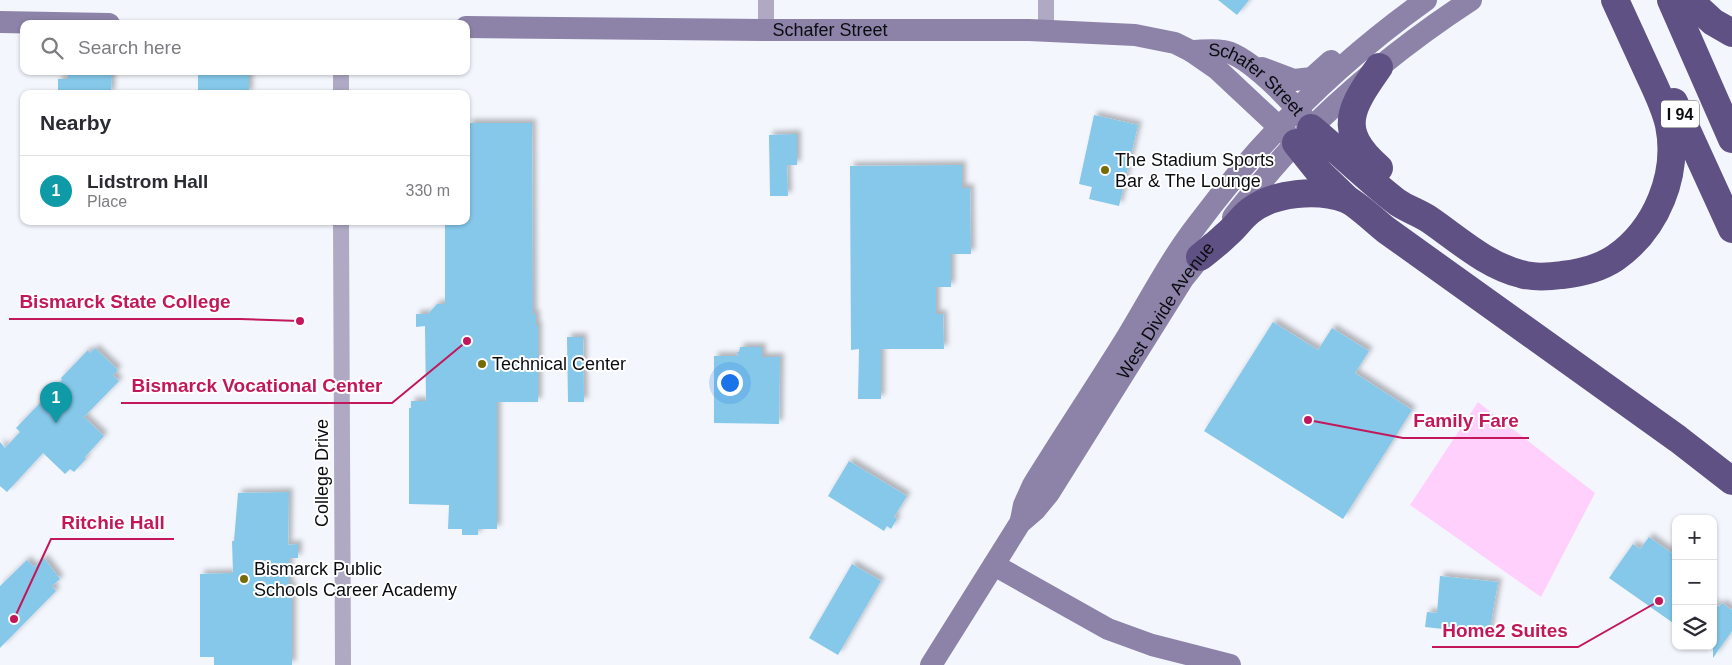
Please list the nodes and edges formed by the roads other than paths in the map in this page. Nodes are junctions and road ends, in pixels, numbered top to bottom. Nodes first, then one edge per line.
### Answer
1 (766, 0) edge
2 (1046, 0) edge
3 (1426, 0) edge
4 (1471, 0) edge
5 (1616, 0) edge
6 (1628, 0) edge
7 (1671, 0) edge
8 (1689, 0) edge
9 (0, 22) edge
10 (20, 22) edge
11 (470, 27) edge
12 (766, 30) junction
13 (1046, 30) junction
14 (1732, 33) edge
15 (1191, 51) junction
16 (1374, 56) junction
17 (1240, 58) junction
18 (341, 75) edge
19 (341, 90) edge
20 (1296, 127) junction
21 (1732, 139) edge
22 (1348, 200) junction
23 (1429, 218) junction
24 (341, 225) edge
25 (1732, 229) edge
26 (1200, 257) junction
27 (1732, 481) edge
28 (1020, 523) junction
29 (994, 565) junction
30 (342, 665) edge
31 (931, 665) edge
32 (1230, 665) edge

1 - 12 street
2 - 13 street
3 - 16 street, West Divide Avenue
4 - 16 street, West Divide Avenue
5 - 23 highway
6 - 25 highway, I 94
7 - 21 highway, I 94
8 - 14 highway
9 - 10 street
11 - 12 street, Schafer Street
12 - 13 street, Schafer Street
13 - 15 street, Schafer Street
15 - 17 street, Schafer Street
15 - 20 street, Schafer Street
16 - 17 street
16 - 20 street, West Divide Avenue
16 - 23 highway
17 - 20 street, Schafer Street
18 - 19 street
20 - 22 highway
20 - 23 highway
20 - 26 street, West Divide Avenue
20 - 28 street, West Divide Avenue
22 - 26 highway
22 - 27 highway
24 - 30 street, College Drive
26 - 28 street, West Divide Avenue
28 - 29 street, West Divide Avenue
29 - 31 street, West Divide Avenue
29 - 32 street

